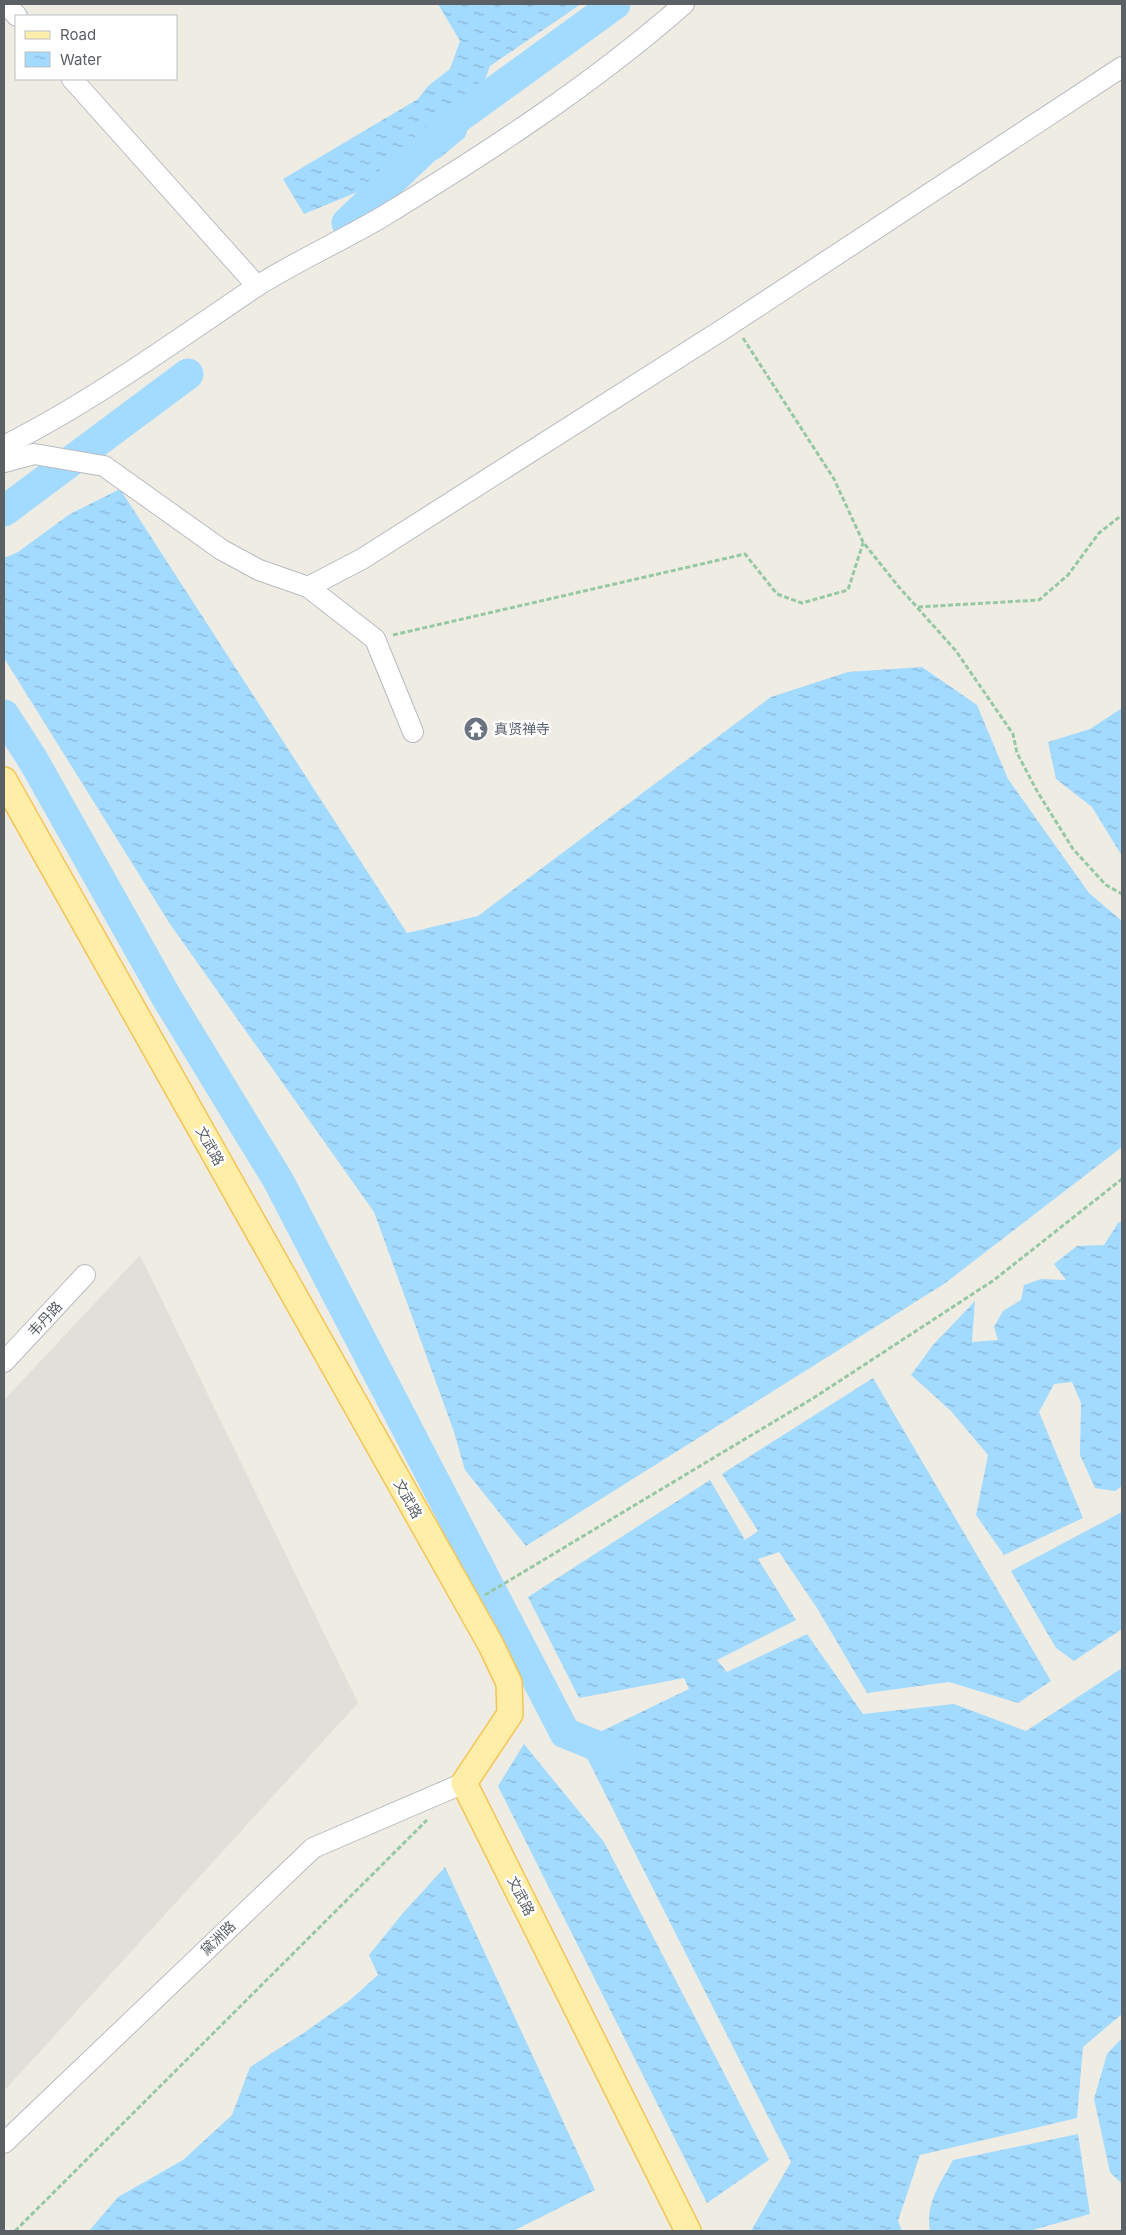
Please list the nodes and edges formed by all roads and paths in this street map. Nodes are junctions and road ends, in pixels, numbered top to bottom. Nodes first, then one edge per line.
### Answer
1 (6, 4) edge
2 (684, 4) edge
3 (16, 15) edge
4 (1122, 67) edge
5 (73, 80) edge
6 (257, 286) junction
7 (735, 321) junction
8 (4, 446) edge
9 (4, 462) edge
10 (1122, 515) edge
11 (864, 542) junction
12 (308, 587) junction
13 (917, 608) junction
14 (376, 639) junction
15 (413, 732) dead end
16 (4, 780) edge
17 (1122, 894) edge
18 (1122, 1179) edge
19 (85, 1275) dead end
20 (4, 1362) edge
21 (478, 1600) dead end
22 (464, 1782) junction
23 (429, 1818) dead end
24 (4, 2143) edge
25 (14, 2231) edge
26 (688, 2231) edge

1 - 3 street
2 - 6 street
4 - 7 street
5 - 6 street
6 - 8 street
7 - 11 path
7 - 12 street
9 - 12 street
10 - 13 path
11 - 13 path
11 - 14 path
12 - 14 street
13 - 17 path
14 - 15 street
16 - 22 main road, 文武路
18 - 21 path
19 - 20 street, 韦丹路
22 - 24 street, 黛洲路
22 - 26 main road, 文武路
23 - 25 path

